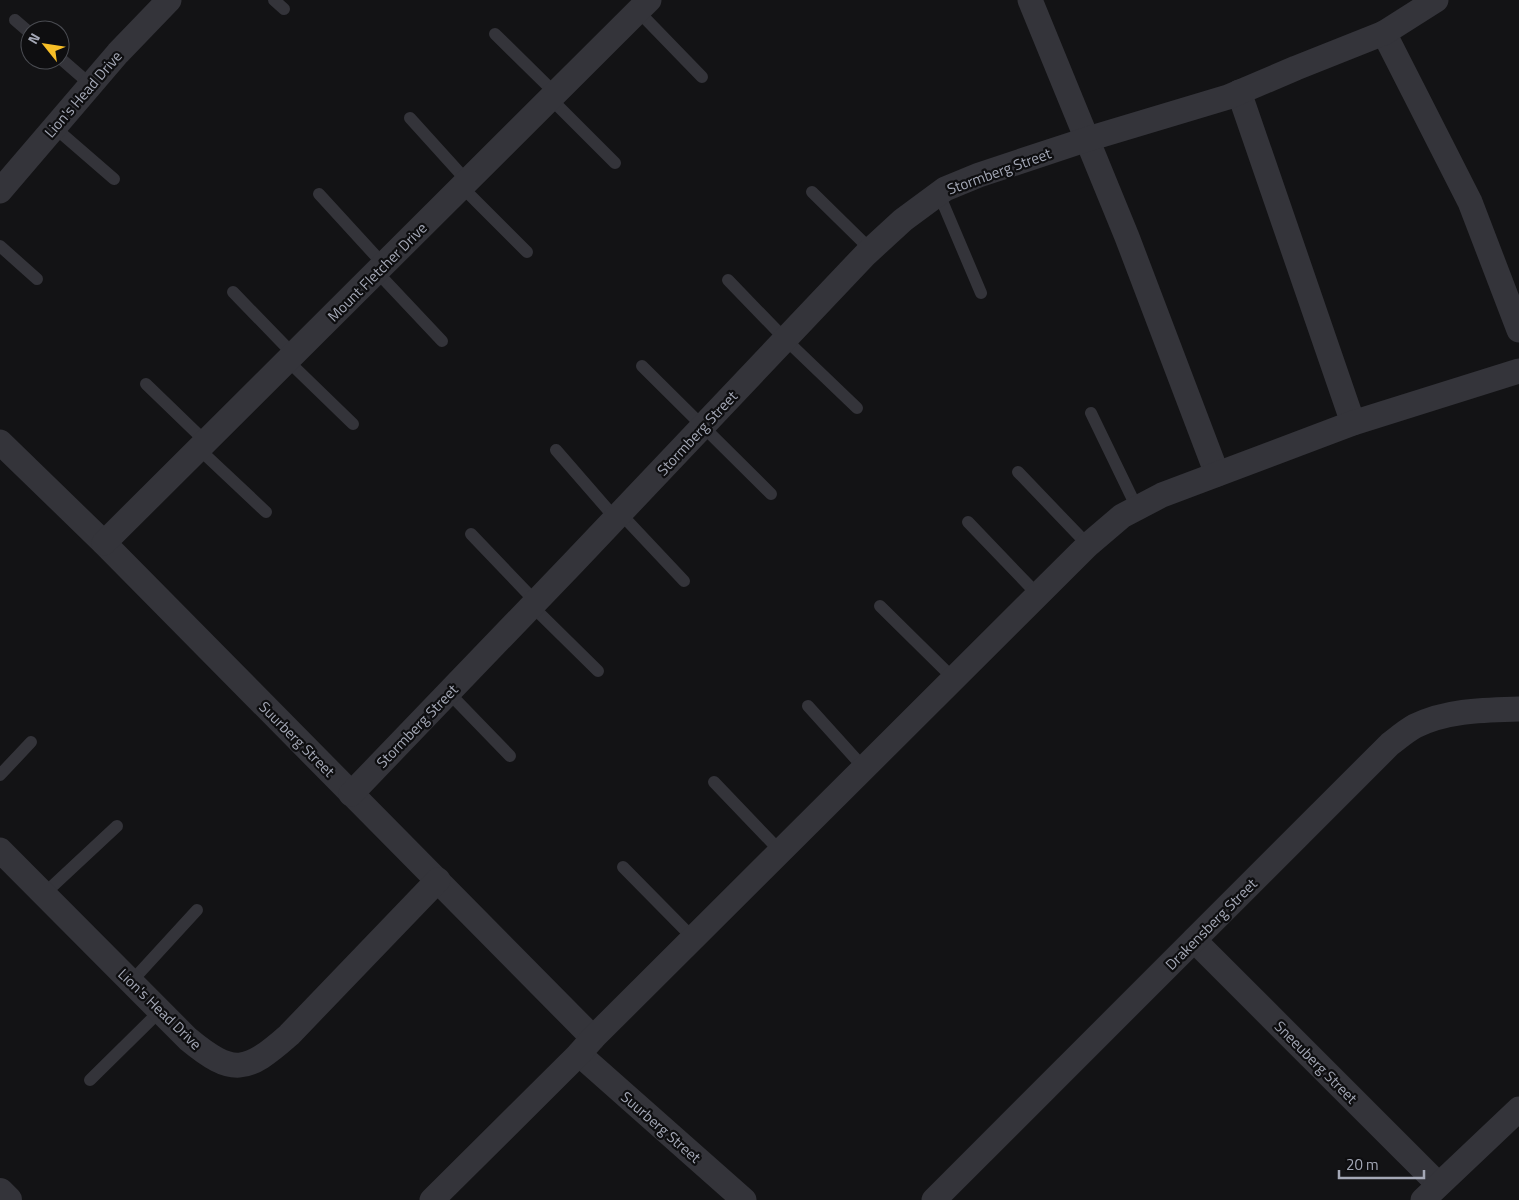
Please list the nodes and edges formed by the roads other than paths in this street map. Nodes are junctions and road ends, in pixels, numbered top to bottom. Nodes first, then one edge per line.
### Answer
1 (169, 0) edge
2 (274, 0) edge
3 (1030, 0) edge
4 (1436, 0) edge
5 (644, 5) edge
6 (284, 9) dead end
7 (15, 20) dead end
8 (20, 24) edge
9 (1384, 33) junction
10 (495, 34) dead end
11 (70, 66) edge
12 (702, 77) dead end
13 (91, 84) junction
14 (1239, 92) junction
15 (553, 96) junction
16 (410, 118) dead end
17 (54, 127) junction
18 (1088, 139) junction
19 (615, 163) dead end
20 (114, 179) dead end
21 (465, 184) junction
22 (1, 189) edge
23 (812, 192) dead end
24 (319, 194) dead end
25 (939, 194) junction
26 (0, 246) edge
27 (870, 249) junction
28 (527, 252) dead end
29 (380, 268) junction
30 (37, 279) dead end
31 (728, 280) dead end
32 (233, 292) dead end
33 (982, 293) dead end
34 (1519, 330) edge
35 (785, 339) junction
36 (442, 341) dead end
37 (290, 357) junction
38 (642, 366) dead end
39 (1519, 371) edge
40 (146, 384) dead end
41 (857, 408) dead end
42 (1091, 413) dead end
43 (1352, 423) junction
44 (353, 424) dead end
45 (703, 426) junction
46 (0, 442) edge
47 (202, 446) junction
48 (556, 450) dead end
49 (1018, 472) dead end
50 (1216, 474) junction
51 (771, 494) dead end
52 (1137, 508) junction
53 (266, 512) dead end
54 (618, 516) junction
55 (968, 522) dead end
56 (471, 534) dead end
57 (104, 544) junction
58 (1088, 545) junction
59 (684, 581) dead end
60 (1038, 595) junction
61 (534, 604) junction
62 (880, 606) dead end
63 (598, 671) dead end
64 (954, 679) junction
65 (448, 693) junction
66 (808, 706) dead end
67 (1519, 710) edge
68 (32, 742) dead end
69 (510, 756) dead end
70 (864, 768) junction
71 (0, 774) edge
72 (714, 782) dead end
73 (351, 794) junction
74 (116, 826) dead end
75 (0, 850) edge
76 (780, 851) junction
77 (623, 867) dead end
78 (438, 880) junction
79 (44, 894) junction
80 (197, 910) dead end
81 (693, 938) junction
82 (1194, 940) junction
83 (131, 982) junction
84 (160, 1011) junction
85 (586, 1046) junction
86 (90, 1080) dead end
87 (1519, 1109) edge
88 (0, 1192) edge
89 (1431, 1192) edge
90 (8, 1200) edge
91 (432, 1200) edge
92 (744, 1200) edge
93 (934, 1200) edge

1 - 13 street, Lion's Head Drive
2 - 6 lane
3 - 18 street
4 - 9 street, Stormberg Street
5 - 12 lane
5 - 15 street, Mount Fletcher Drive
7 - 8 lane
9 - 14 street, Stormberg Street
9 - 34 street
10 - 15 lane
11 - 13 lane
13 - 17 street, Lion's Head Drive
14 - 18 street, Stormberg Street
14 - 43 street
15 - 19 lane
15 - 21 street, Mount Fletcher Drive
16 - 21 lane
17 - 20 lane
17 - 22 street, Lion's Head Drive
18 - 25 street, Stormberg Street
18 - 50 street
21 - 28 lane
21 - 29 street, Mount Fletcher Drive
23 - 27 lane
24 - 29 lane
25 - 27 street, Stormberg Street
25 - 33 lane
26 - 30 lane
27 - 35 street, Stormberg Street
29 - 36 lane
29 - 37 street, Mount Fletcher Drive
31 - 35 lane
32 - 37 lane
35 - 41 lane
35 - 45 street, Stormberg Street
37 - 44 lane
37 - 47 street, Mount Fletcher Drive
38 - 45 lane
39 - 43 street
40 - 47 lane
42 - 52 lane
43 - 50 street
45 - 51 lane
45 - 54 street, Stormberg Street
46 - 57 street, Suurberg Street
47 - 53 lane
47 - 57 street, Mount Fletcher Drive
48 - 54 lane
49 - 58 lane
50 - 52 street
52 - 58 street
54 - 59 lane
54 - 61 street, Stormberg Street
55 - 60 lane
56 - 61 lane
57 - 73 street, Suurberg Street
58 - 60 street
60 - 64 street
61 - 63 lane
61 - 65 street, Stormberg Street
62 - 64 lane
64 - 70 street
65 - 69 lane
65 - 73 street, Stormberg Street
66 - 70 lane
67 - 82 street, Drakensberg Street
68 - 71 lane
70 - 76 street
72 - 76 lane
73 - 78 street, Suurberg Street
74 - 79 lane
75 - 79 street, Lion's Head Drive
76 - 81 street
77 - 81 lane
78 - 84 street, Lion's Head Drive
78 - 85 street, Suurberg Street
79 - 83 street, Lion's Head Drive
80 - 83 lane
81 - 85 street
82 - 89 street, Sneeuberg Street
82 - 93 street, Drakensberg Street
83 - 84 street, Lion's Head Drive
84 - 86 lane
85 - 91 street
85 - 92 street, Suurberg Street
87 - 89 street
88 - 90 street

